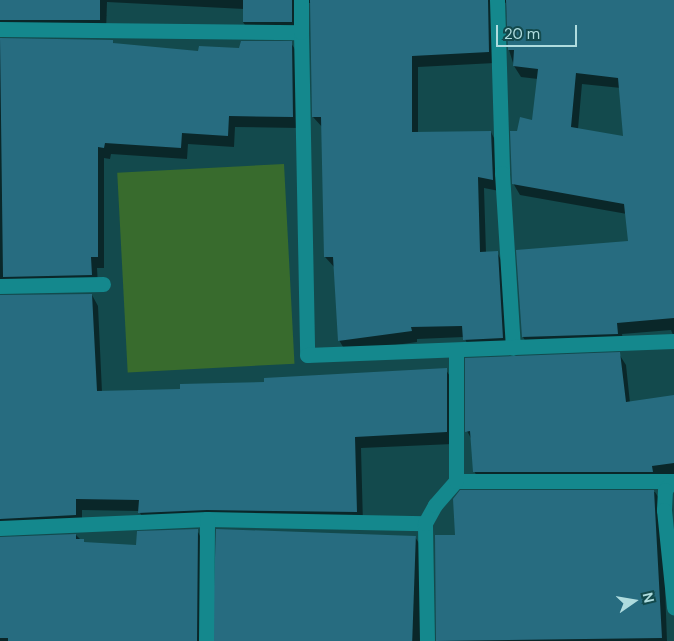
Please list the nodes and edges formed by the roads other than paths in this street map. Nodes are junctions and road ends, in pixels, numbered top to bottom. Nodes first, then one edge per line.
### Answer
1 (301, 0) edge
2 (497, 0) edge
3 (0, 29) edge
4 (301, 32) junction
5 (103, 284) dead end
6 (0, 286) edge
7 (674, 341) edge
8 (513, 348) junction
9 (456, 350) junction
10 (673, 481) edge
11 (456, 482) junction
12 (207, 519) junction
13 (425, 523) junction
14 (0, 528) edge
15 (674, 607) edge
16 (206, 641) edge
17 (427, 641) edge

1 - 4 street
2 - 8 street
3 - 4 street
4 - 9 street
5 - 6 street
7 - 8 street
8 - 9 street
9 - 11 street
10 - 11 street
10 - 15 street
11 - 13 street
12 - 13 street
12 - 14 street
12 - 16 street
13 - 17 street

